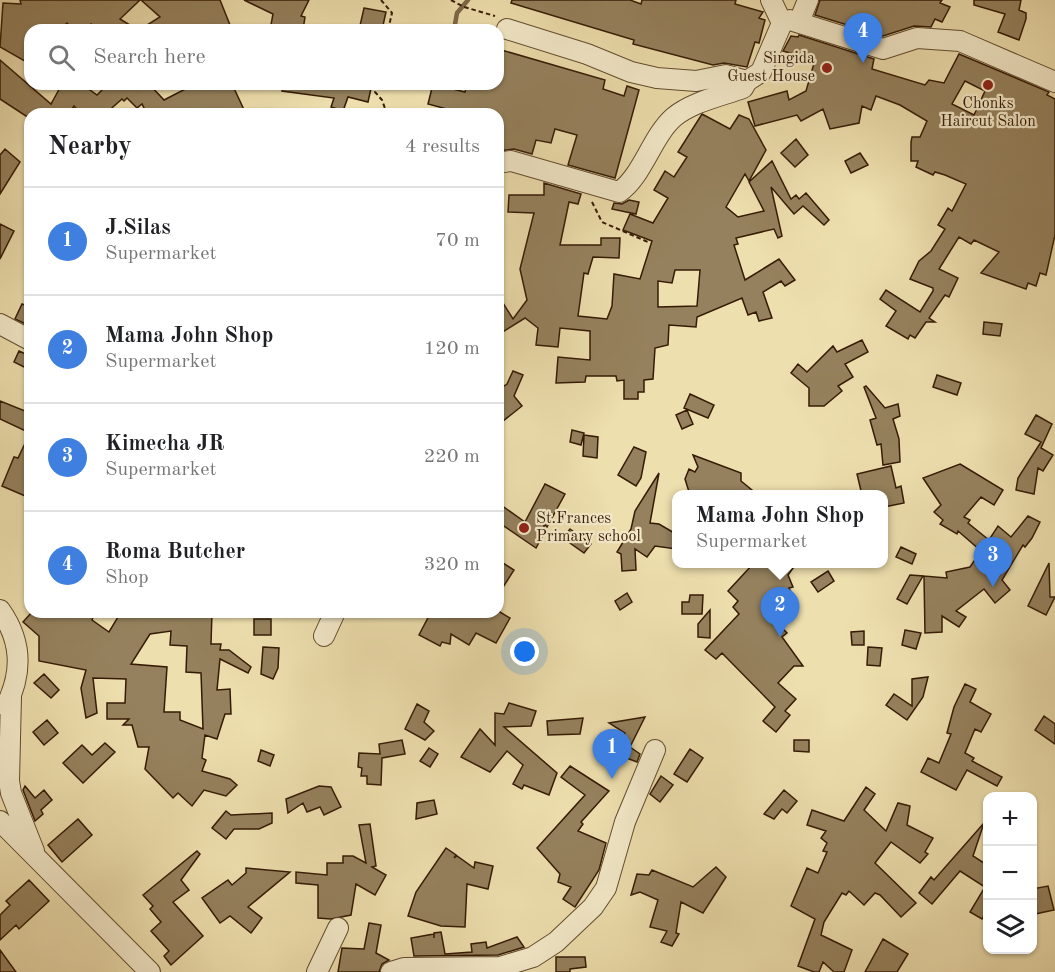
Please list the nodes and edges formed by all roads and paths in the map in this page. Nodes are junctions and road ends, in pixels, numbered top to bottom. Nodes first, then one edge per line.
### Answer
1 (381, 0) edge
2 (451, 0) edge
3 (771, 0) edge
4 (808, 0) edge
5 (791, 23) junction
6 (389, 24) edge
7 (503, 24) edge
8 (504, 25) edge
9 (507, 29) joint
10 (747, 81) junction
11 (1055, 82) edge
12 (375, 90) edge
13 (385, 108) edge
14 (504, 162) edge
15 (590, 184) junction
16 (648, 242) dead end
17 (0, 324) edge
18 (24, 337) edge
19 (0, 610) edge
20 (332, 618) edge
21 (324, 636) dead end
22 (11, 696) junction
23 (0, 716) edge
24 (655, 750) dead end
25 (0, 822) edge
26 (39, 862) junction
27 (338, 928) dead end
28 (500, 970) edge
29 (150, 972) edge
30 (316, 972) edge
31 (391, 972) edge

1 - 6 path
2 - 7 path
3 - 5 street
4 - 5 street
5 - 10 street
5 - 11 street
8 - 9 path
9 - 10 street
10 - 15 street
12 - 13 path
14 - 15 street
15 - 16 path
17 - 18 street
19 - 22 street
20 - 21 street
22 - 23 street
22 - 26 street
24 - 28 street
25 - 26 street
26 - 29 street
27 - 30 street
28 - 31 street

